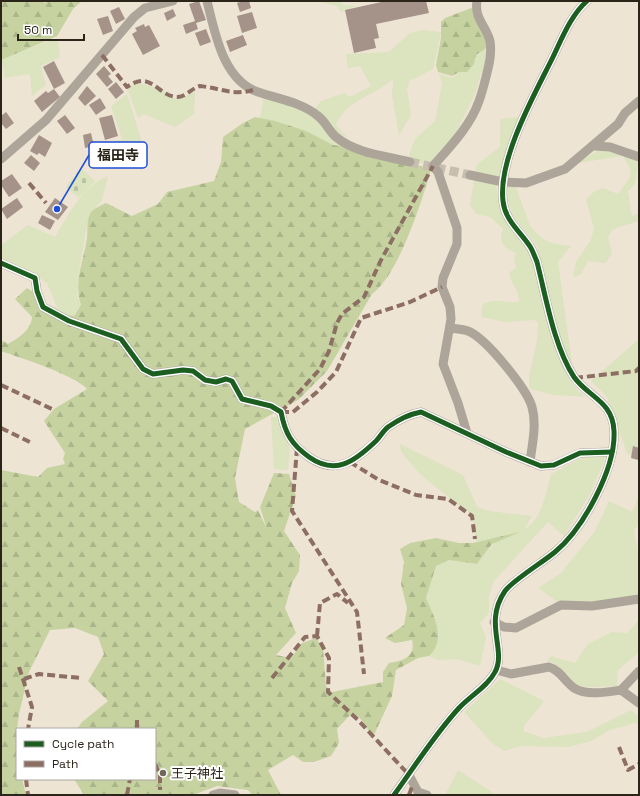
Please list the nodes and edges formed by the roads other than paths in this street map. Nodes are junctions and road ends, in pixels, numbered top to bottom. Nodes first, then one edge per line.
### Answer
1 (172, 1) edge
2 (207, 1) edge
3 (477, 1) edge
4 (587, 1) edge
5 (147, 5) edge
6 (639, 101) edge
7 (595, 146) junction
8 (2, 157) edge
9 (639, 157) edge
10 (410, 162) tunnel mouth
11 (470, 176) tunnel mouth
12 (503, 182) junction
13 (1, 263) edge
14 (450, 328) junction
15 (467, 433) junction
16 (612, 452) junction
17 (530, 462) junction
18 (639, 599) edge
19 (494, 622) junction
20 (496, 670) junction
21 (639, 671) edge
22 (621, 690) junction
23 (639, 703) edge
24 (409, 775) junction
25 (213, 795) edge
26 (235, 795) edge
27 (394, 795) edge
28 (427, 795) edge

1 - 5 street
2 - 10 street
3 - 14 street
4 - 12 street
5 - 8 street
6 - 7 street
7 - 9 street
7 - 12 street
11 - 12 street
12 - 16 street
13 - 15 street
14 - 15 street
14 - 17 street
15 - 17 street
16 - 17 street
16 - 19 street
18 - 19 street
19 - 20 street
20 - 22 street
20 - 24 street
21 - 22 street
22 - 23 street
24 - 27 street
24 - 28 street
25 - 26 street

